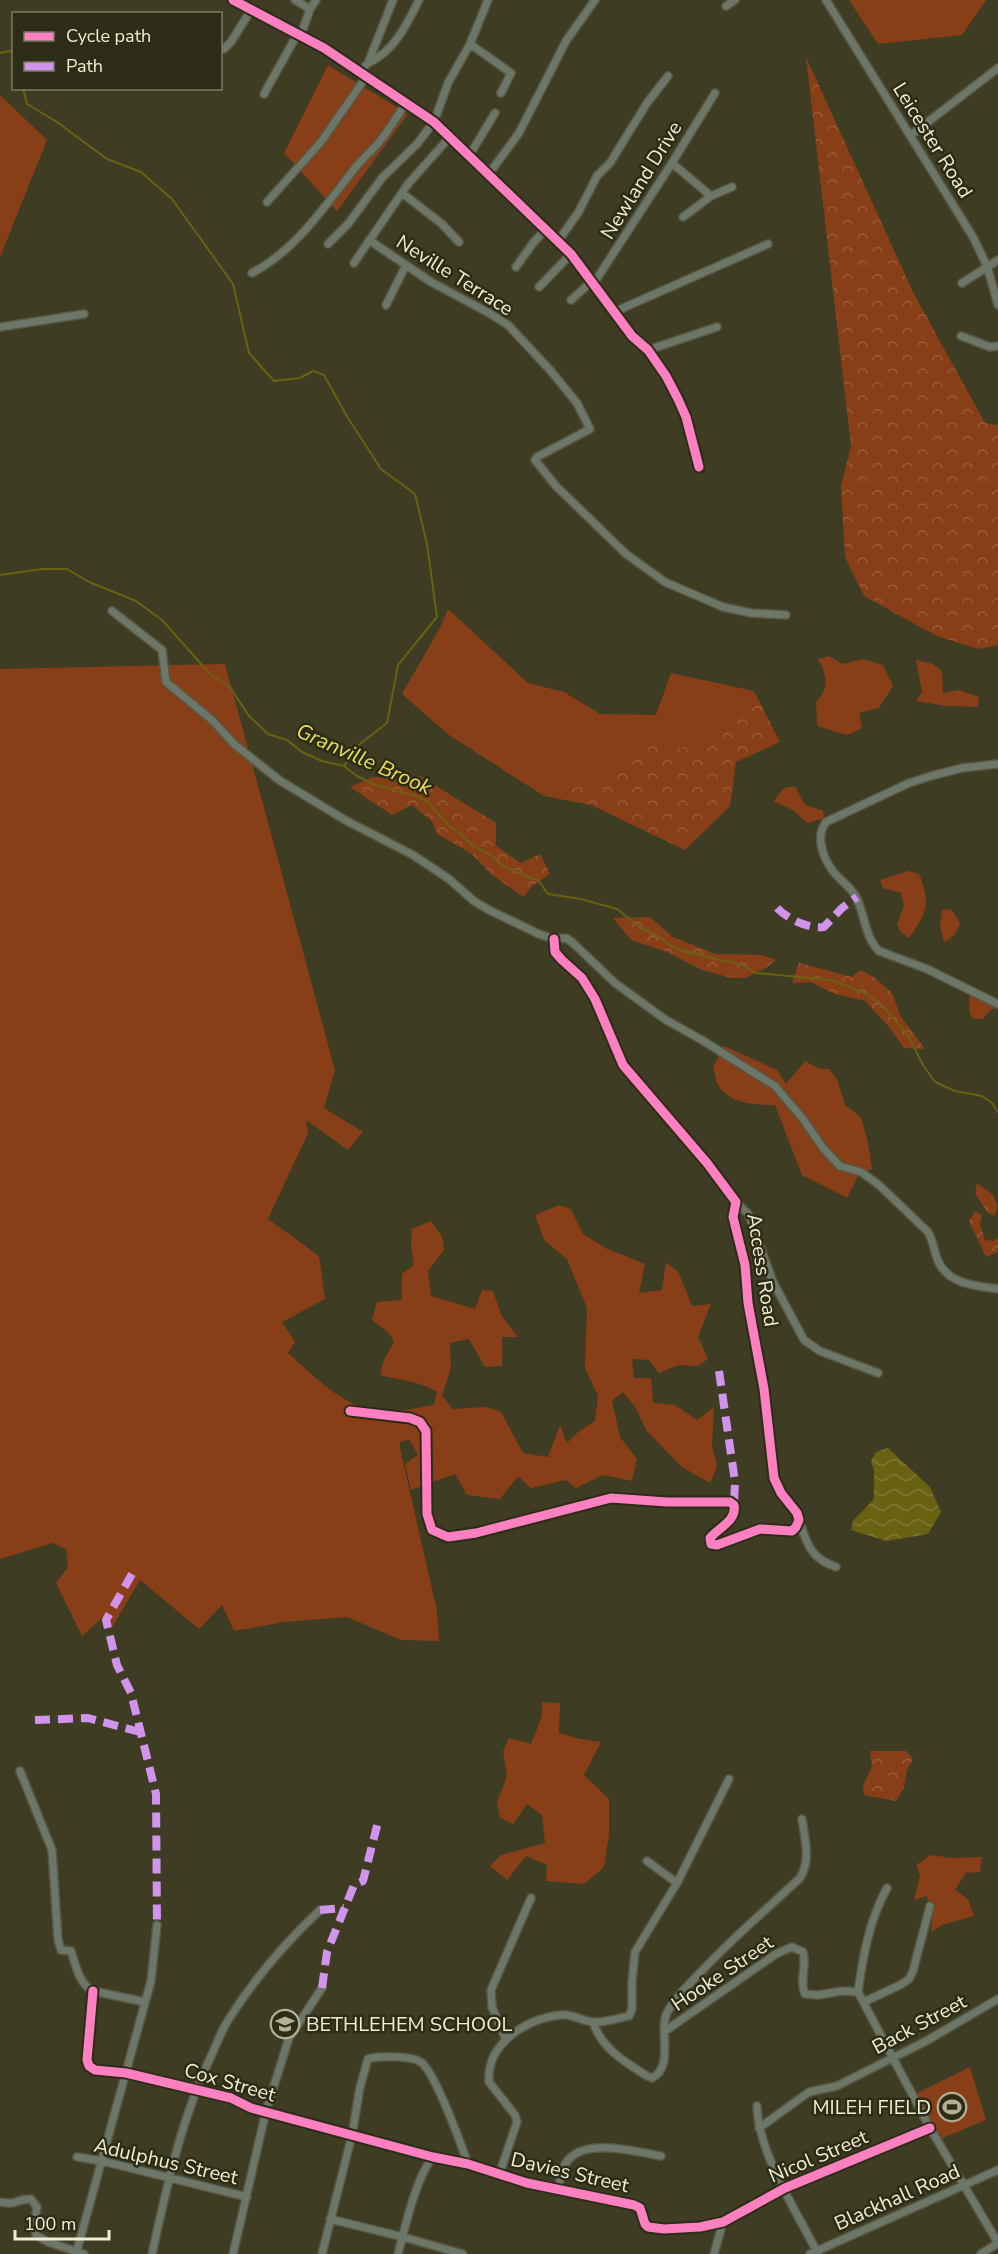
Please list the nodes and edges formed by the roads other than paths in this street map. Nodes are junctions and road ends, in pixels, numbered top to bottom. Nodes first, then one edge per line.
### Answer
1 (233, 0) edge
2 (250, 0) edge
3 (295, 0) edge
4 (316, 0) edge
5 (393, 0) edge
6 (419, 0) edge
7 (488, 0) edge
8 (595, 0) edge
9 (735, 0) edge
10 (826, 0) edge
11 (726, 6) dead end
12 (248, 9) junction
13 (310, 9) junction
14 (299, 34) junction
15 (470, 44) junction
16 (222, 48) edge
17 (368, 63) junction
18 (998, 68) edge
19 (363, 74) junction
20 (668, 76) dead end
21 (501, 93) dead end
22 (715, 93) dead end
23 (264, 94) dead end
24 (407, 102) junction
25 (495, 113) dead end
26 (434, 122) junction
27 (911, 135) junction
28 (449, 138) junction
29 (469, 156) junction
30 (672, 163) junction
31 (488, 175) junction
32 (732, 187) dead end
33 (402, 194) junction
34 (711, 196) junction
35 (267, 202) dead end
36 (683, 217) dead end
37 (546, 229) junction
38 (369, 240) junction
39 (558, 241) junction
40 (459, 242) dead end
41 (328, 244) dead end
42 (768, 244) dead end
43 (571, 254) junction
44 (998, 260) edge
45 (354, 263) dead end
46 (406, 265) junction
47 (987, 266) junction
48 (516, 267) dead end
49 (252, 273) dead end
50 (593, 282) junction
51 (962, 283) dead end
52 (539, 287) dead end
53 (571, 300) dead end
54 (386, 304) dead end
55 (998, 305) edge
56 (614, 312) junction
57 (84, 314) dead end
58 (0, 327) edge
59 (717, 327) dead end
60 (961, 336) dead end
61 (998, 346) edge
62 (648, 350) junction
63 (699, 467) dead end
64 (112, 611) dead end
65 (786, 615) dead end
66 (998, 764) edge
67 (554, 939) junction
68 (998, 1004) edge
69 (736, 1202) junction
70 (998, 1289) edge
71 (878, 1373) dead end
72 (350, 1412) dead end
73 (799, 1520) junction
74 (836, 1567) dead end
75 (20, 1771) dead end
76 (729, 1779) dead end
77 (802, 1819) dead end
78 (647, 1861) dead end
79 (677, 1883) junction
80 (887, 1888) dead end
81 (531, 1898) dead end
82 (930, 1906) dead end
83 (320, 1910) dead end
84 (157, 1925) dead end
85 (322, 1988) dead end
86 (93, 1991) junction
87 (858, 1992) junction
88 (998, 2000) edge
89 (145, 2002) junction
90 (864, 2002) junction
91 (593, 2022) junction
92 (665, 2031) junction
93 (506, 2040) junction
94 (891, 2058) junction
95 (126, 2073) junction
96 (195, 2090) junction
97 (757, 2106) dead end
98 (266, 2111) junction
99 (759, 2127) junction
100 (930, 2128) junction
101 (352, 2135) junction
102 (661, 2156) dead end
103 (77, 2157) dead end
104 (433, 2157) junction
105 (102, 2161) junction
106 (468, 2164) junction
107 (998, 2170) edge
108 (499, 2175) junction
109 (168, 2177) junction
110 (963, 2184) junction
111 (784, 2188) junction
112 (558, 2189) junction
113 (247, 2197) junction
114 (0, 2202) edge
115 (330, 2219) junction
116 (723, 2222) junction
117 (403, 2236) junction
118 (998, 2243) edge
119 (79, 2253) edge
120 (815, 2253) edge
121 (152, 2254) edge
122 (232, 2254) edge
123 (322, 2254) edge
124 (398, 2254) edge
125 (463, 2254) edge
126 (714, 2254) edge
127 (981, 2254) edge

1 - 12 street
2 - 12 street
3 - 13 street
4 - 13 street
5 - 17 street
6 - 17 street
7 - 15 street
8 - 31 street
9 - 11 street
10 - 27 street, Leicester Road
12 - 14 street
12 - 16 street
13 - 14 street
14 - 19 street
14 - 23 street
15 - 21 street
15 - 26 street
17 - 19 street
18 - 27 street
19 - 24 street
19 - 35 street
20 - 39 street
22 - 30 street, Newland Drive
24 - 26 street
24 - 49 street
25 - 29 street
26 - 28 street
26 - 41 street
27 - 47 street, Leicester Road
28 - 29 street
28 - 33 street, Neville Terrace
29 - 31 street
30 - 34 street
30 - 50 street, Newland Drive
31 - 37 street
32 - 34 street
33 - 38 street, Neville Terrace
33 - 40 street
34 - 36 street
37 - 39 street
37 - 48 street
38 - 45 street
38 - 46 street, Neville Terrace
39 - 43 street
42 - 56 street
43 - 50 street
43 - 52 street
44 - 47 street
46 - 54 street
46 - 65 street, Neville Terrace
47 - 51 street
47 - 55 street, Leicester Road
50 - 53 street, Newland Drive
50 - 56 street
56 - 62 street
57 - 58 street
59 - 62 street
60 - 61 street
62 - 63 street
64 - 67 street
66 - 68 street
67 - 69 street, Access Road
67 - 70 street
69 - 71 street
69 - 73 street, Access Road
72 - 73 street
73 - 74 street, Access Road
75 - 86 street
76 - 79 street
77 - 92 street, Hooke Street
78 - 79 street
79 - 91 street
80 - 87 street
81 - 93 street
82 - 90 street
83 - 96 street
84 - 89 street
85 - 98 street
86 - 89 street
86 - 95 street, Cox Street
87 - 90 street
87 - 92 street, Hooke Street
88 - 94 street, Back Street
89 - 95 street
90 - 94 street
91 - 92 street
91 - 93 street
93 - 108 street
94 - 99 street, Back Street
94 - 100 street
95 - 96 street, Cox Street
95 - 105 street
96 - 98 street, Cox Street
96 - 109 street
97 - 99 street
98 - 101 street, Cox Street
98 - 113 street
99 - 111 street
100 - 110 street
100 - 111 street, Nicol Street
101 - 104 street, Cox Street
101 - 106 street
101 - 115 street
102 - 112 street
103 - 105 street, Adulphus Street
104 - 106 street, Davies Street
104 - 117 street
105 - 109 street, Adulphus Street
105 - 119 street
106 - 108 street, Davies Street
107 - 110 street, Blackhall Road
108 - 112 street, Davies Street
109 - 113 street, Adulphus Street
109 - 121 street
110 - 118 street
110 - 120 street, Blackhall Road
111 - 116 street, Nicol Street
111 - 120 street
112 - 116 street, Davies Street
113 - 122 street
114 - 119 street
115 - 117 street
115 - 123 street
116 - 126 street
117 - 124 street
117 - 125 street
118 - 127 street

